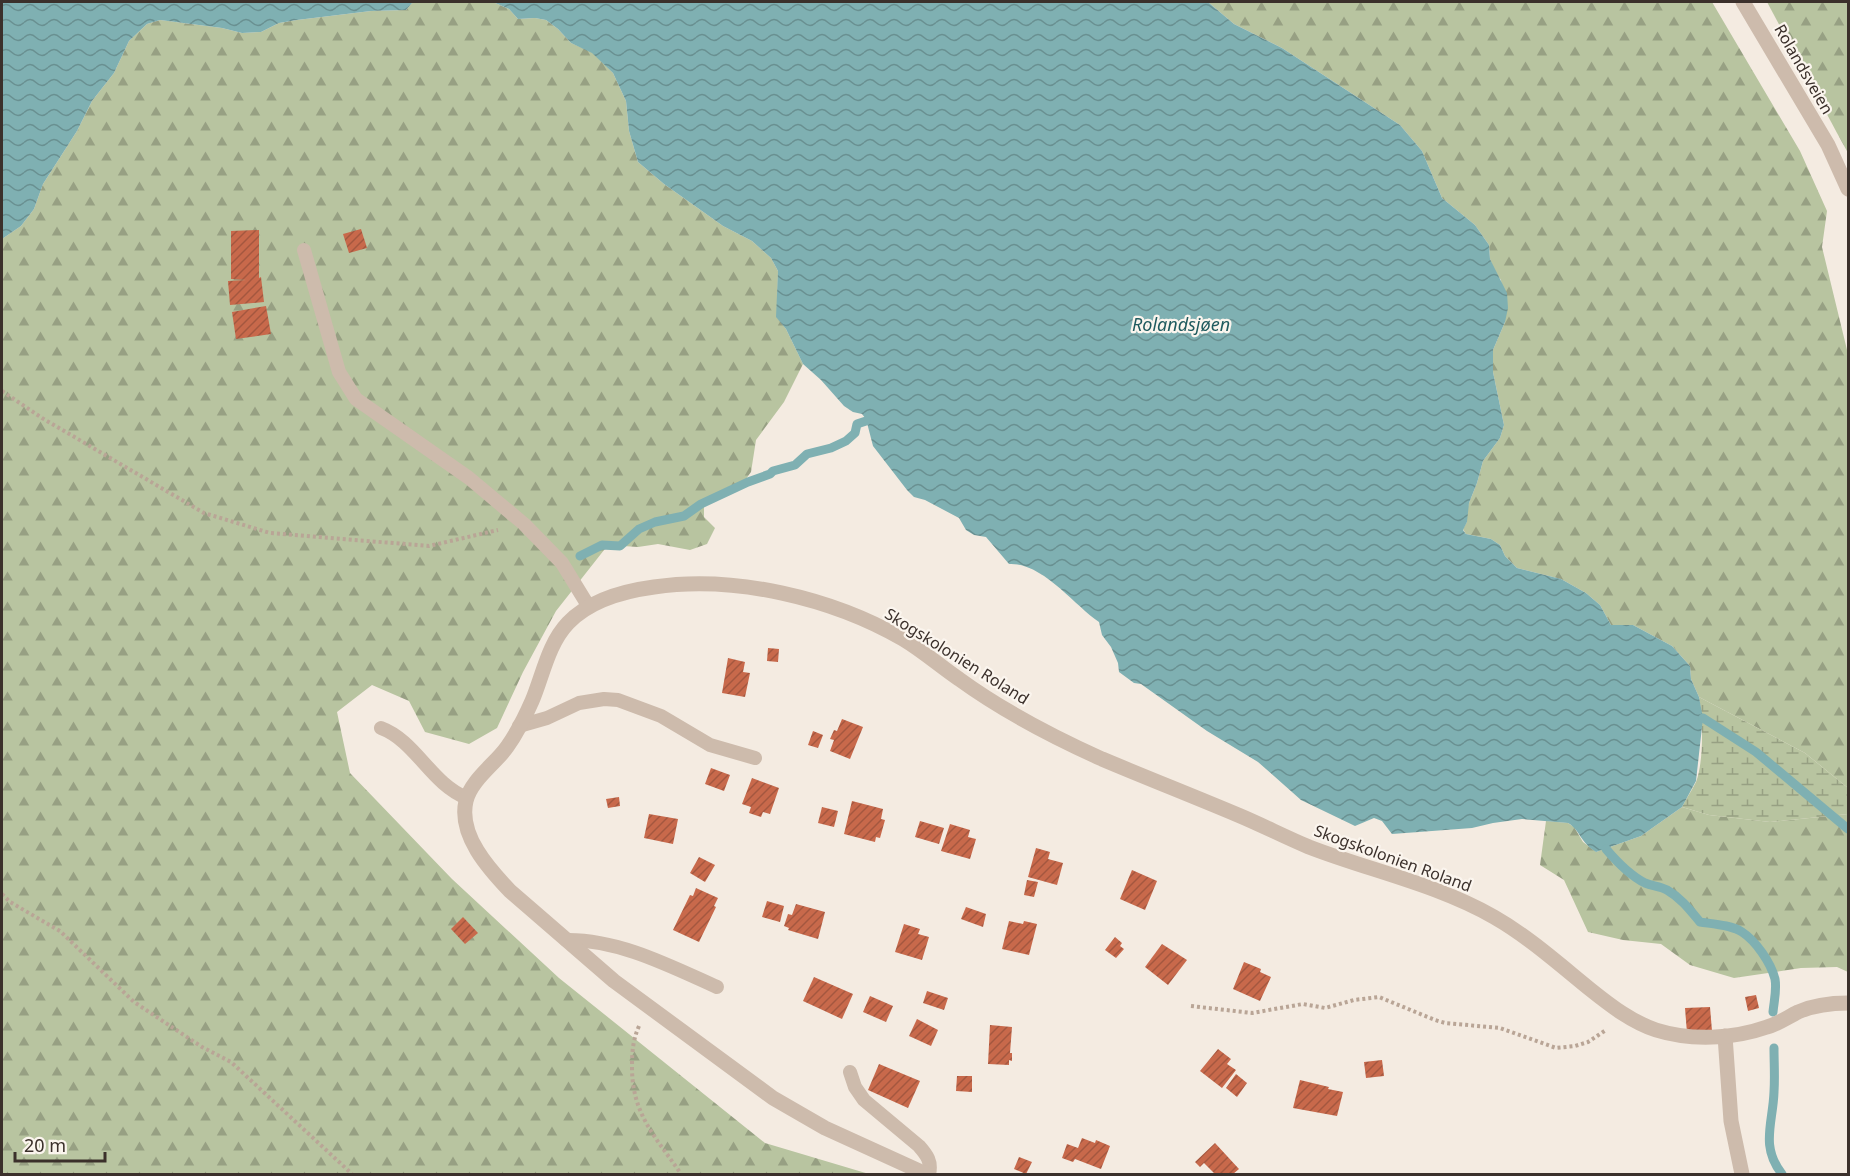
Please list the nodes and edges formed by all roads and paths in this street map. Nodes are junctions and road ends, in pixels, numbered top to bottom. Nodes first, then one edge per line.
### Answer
1 (1743, 2) edge
2 (1848, 189) edge
3 (304, 250) dead end
4 (2, 391) edge
5 (524, 524) junction
6 (589, 607) junction
7 (519, 726) junction
8 (381, 728) dead end
9 (755, 758) dead end
10 (467, 798) junction
11 (2, 894) edge
12 (566, 940) junction
13 (717, 987) dead end
14 (1848, 1003) edge
15 (1191, 1006) dead end
16 (649, 1007) junction
17 (1626, 1015) junction
18 (1725, 1036) junction
19 (850, 1072) dead end
20 (352, 1174) edge
21 (681, 1174) edge
22 (927, 1174) edge
23 (1742, 1174) edge

1 - 2 street, Rolandsveien
3 - 5 lane
4 - 5 path
5 - 6 lane
6 - 7 street, Skogskolonien Roland
6 - 17 street, Skogskolonien Roland
7 - 9 lane
7 - 10 street, Skogskolonien Roland
8 - 10 lane
10 - 12 street
11 - 20 path
12 - 13 lane
12 - 16 street
14 - 18 street
15 - 17 path
16 - 21 path
16 - 22 street
17 - 18 street, Skogskolonien Roland
18 - 23 street
19 - 22 lane

